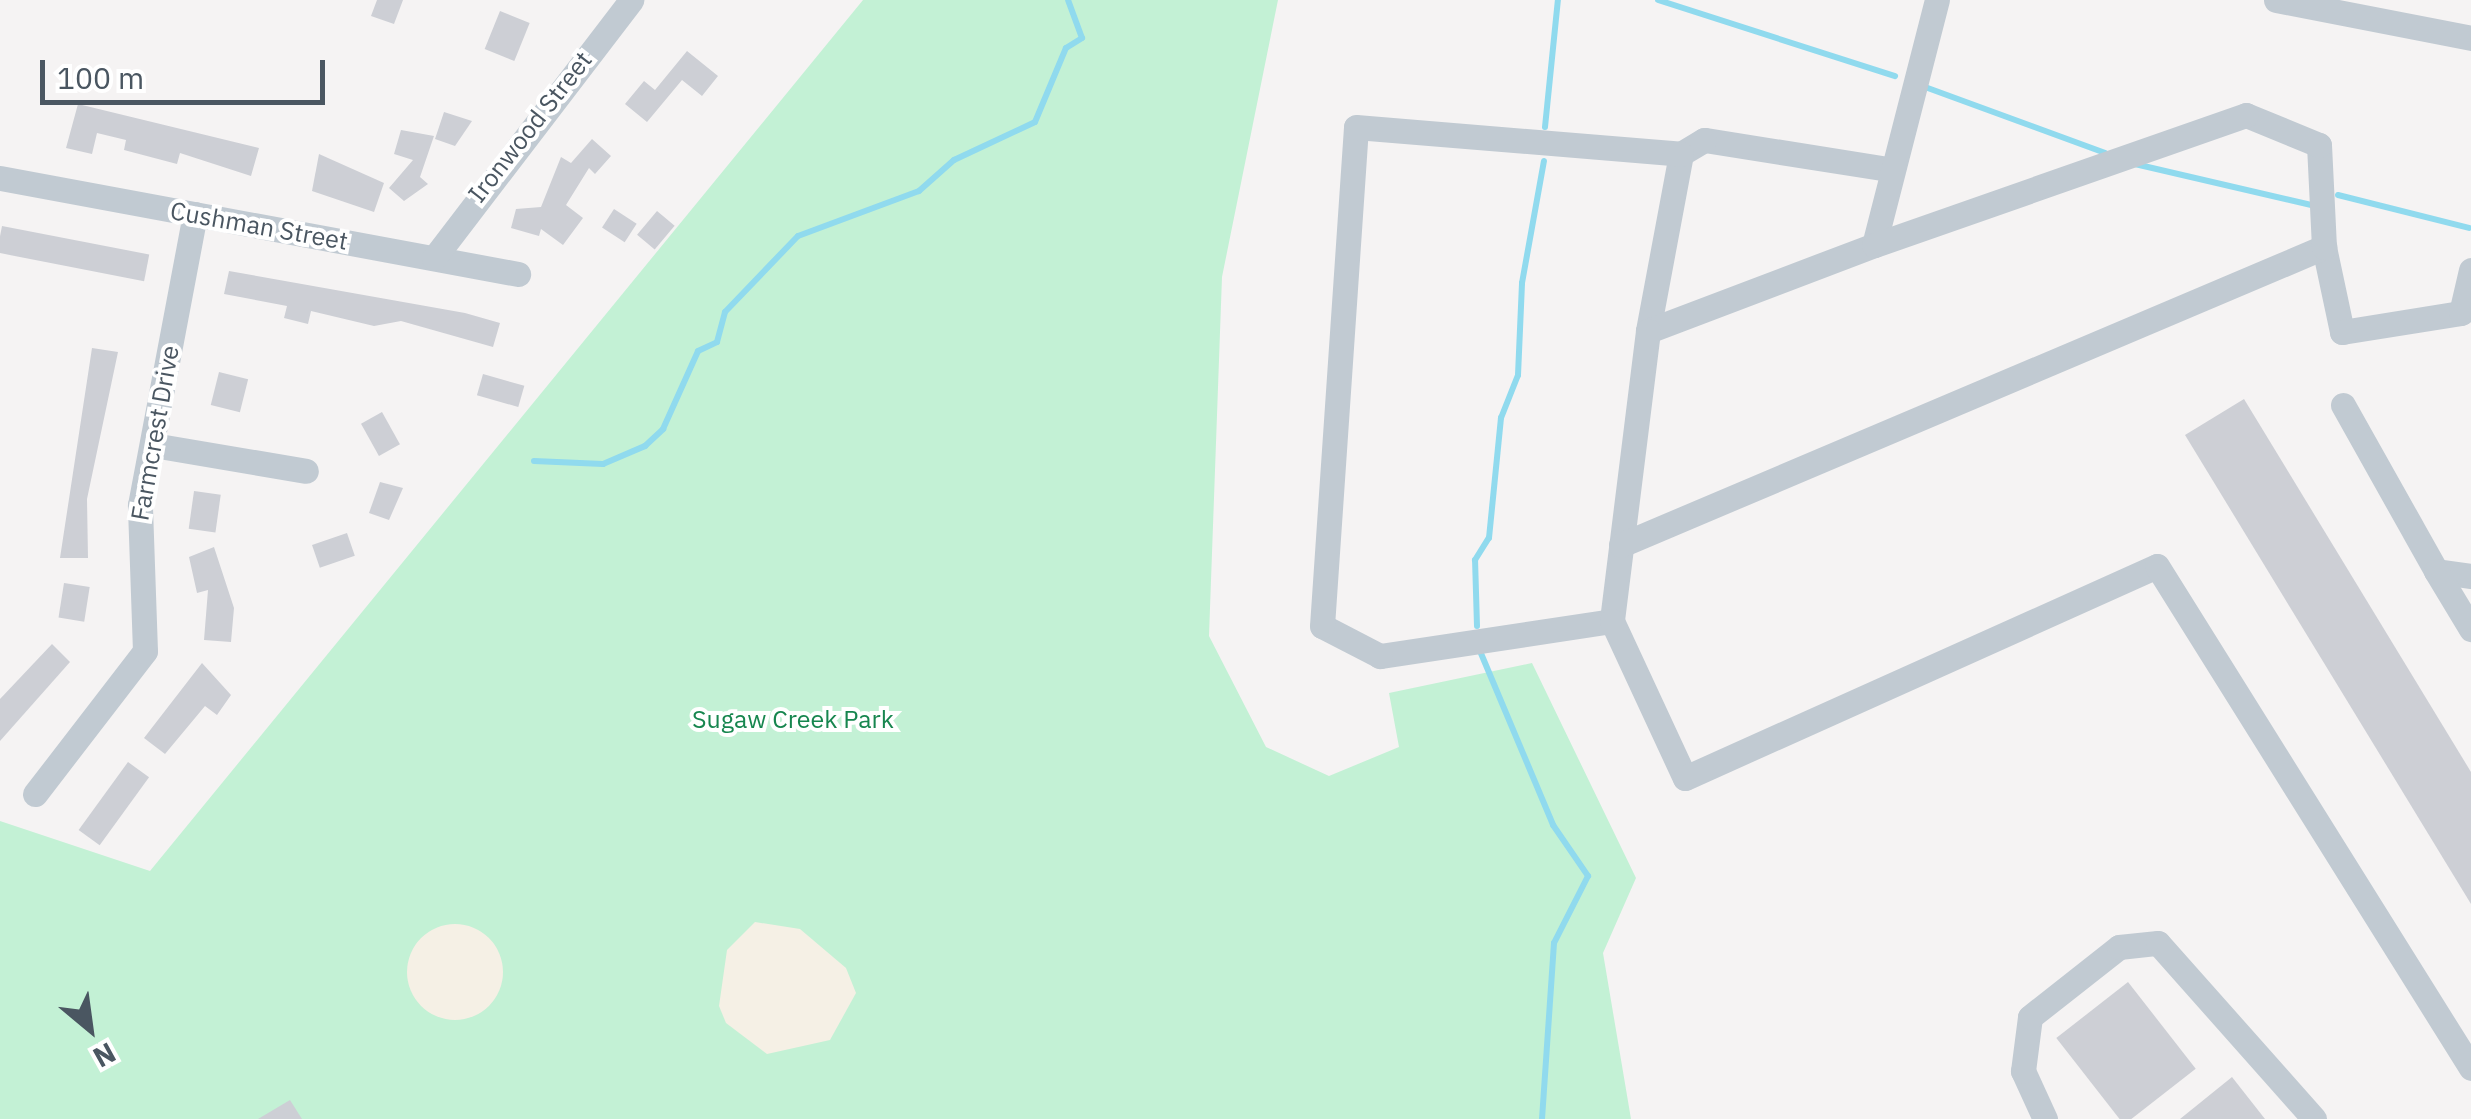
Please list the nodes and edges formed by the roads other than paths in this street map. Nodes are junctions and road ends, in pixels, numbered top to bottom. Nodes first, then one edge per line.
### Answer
1 (1937, 0) edge
2 (2276, 0) edge
3 (622, 3) edge
4 (2471, 38) edge
5 (1681, 154) junction
6 (1888, 169) junction
7 (0, 178) edge
8 (196, 214) junction
9 (1874, 245) junction
10 (2324, 247) junction
11 (434, 258) junction
12 (2471, 270) edge
13 (518, 274) dead end
14 (1648, 330) junction
15 (2343, 405) dead end
16 (153, 445) junction
17 (306, 471) dead end
18 (1621, 545) junction
19 (2436, 571) junction
20 (2471, 576) edge
21 (1612, 621) junction
22 (2471, 629) edge
23 (35, 794) dead end
24 (2471, 1068) edge
25 (2045, 1119) edge
26 (2314, 1119) edge

1 - 6 street
2 - 4 street
3 - 11 street, Ironwood Street
5 - 6 street
5 - 14 street
5 - 21 street
6 - 9 street
7 - 8 street, Cushman Street
8 - 11 street, Cushman Street
8 - 16 street, Farmcrest Drive
9 - 10 street
9 - 14 street
10 - 12 street
10 - 18 street
11 - 13 street, Cushman Street
14 - 18 street
15 - 19 street
16 - 17 street
16 - 23 street, Farmcrest Drive
18 - 21 street
19 - 20 street
19 - 22 street
21 - 24 street
25 - 26 street

